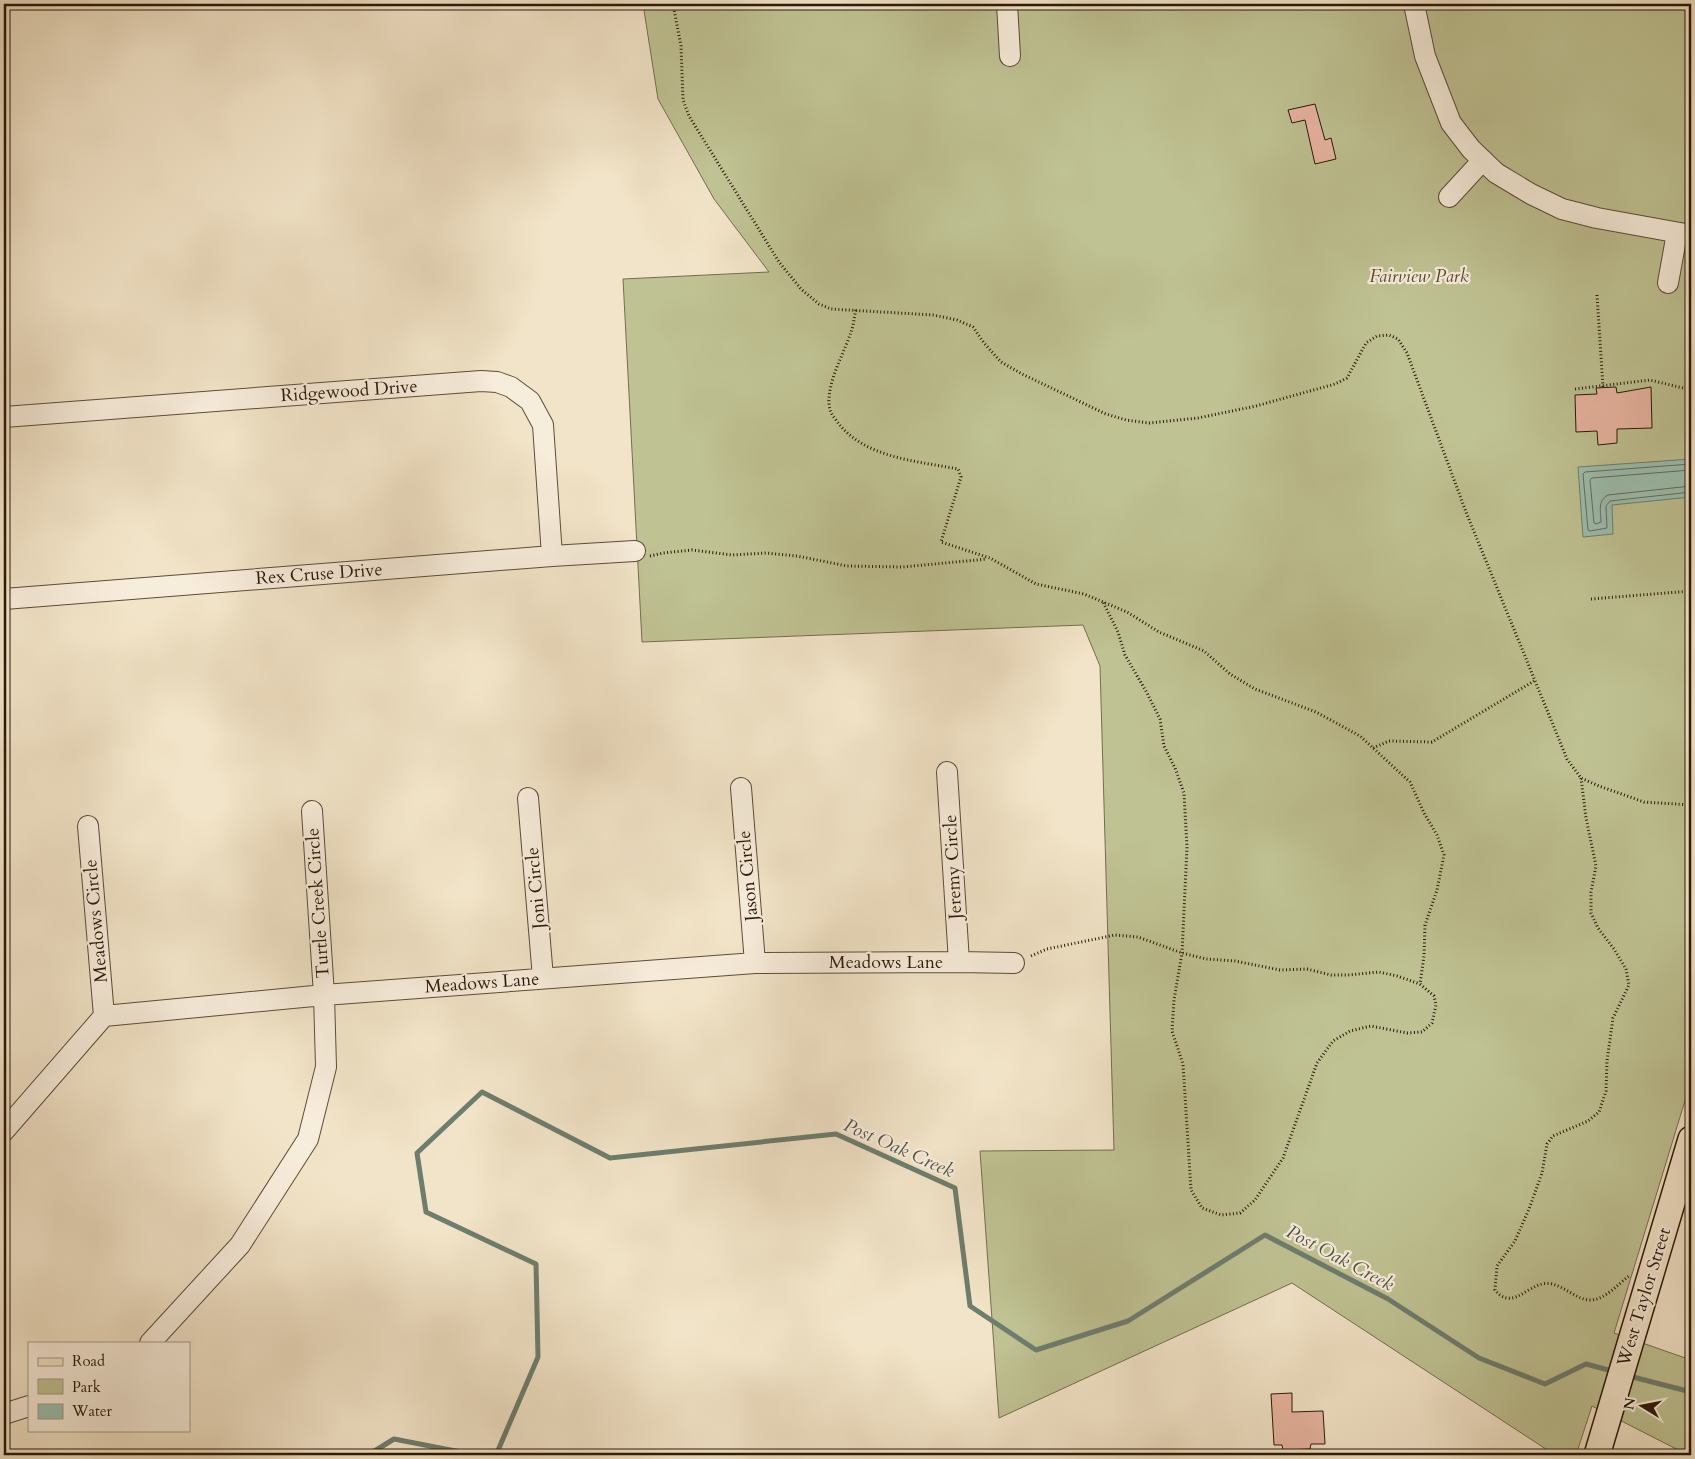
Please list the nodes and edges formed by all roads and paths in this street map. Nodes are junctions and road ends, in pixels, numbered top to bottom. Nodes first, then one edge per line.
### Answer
1 (673, 4) edge
2 (1007, 4) edge
3 (1414, 4) edge
4 (1010, 56) dead end
5 (1483, 160) junction
6 (1449, 197) dead end
7 (1684, 234) edge
8 (1668, 283) dead end
9 (1598, 295) dead end
10 (856, 310) junction
11 (1603, 387) junction
12 (1575, 389) dead end
13 (1691, 390) edge
14 (4, 417) edge
15 (635, 551) joint
16 (552, 556) junction
17 (990, 558) junction
18 (1691, 591) edge
19 (4, 599) edge
20 (1591, 599) dead end
21 (1103, 602) junction
22 (1534, 681) junction
23 (1373, 748) junction
24 (948, 772) dead end
25 (1581, 778) junction
26 (741, 788) dead end
27 (528, 798) dead end
28 (1691, 805) edge
29 (312, 811) dead end
30 (88, 826) dead end
31 (1182, 953) junction
32 (959, 962) junction
33 (755, 963) junction
34 (1014, 963) joint
35 (543, 978) junction
36 (1420, 984) junction
37 (324, 995) junction
38 (104, 1016) junction
39 (4, 1131) edge
40 (1691, 1139) edge
41 (1631, 1274) dead end
42 (151, 1342) edge
43 (28, 1406) edge
44 (4, 1414) edge
45 (1597, 1455) edge

1 - 10 path
2 - 4 street
3 - 5 street
5 - 6 street
5 - 7 street
7 - 8 street
9 - 11 path
10 - 17 path
10 - 22 path
11 - 12 path
11 - 13 path
14 - 16 street, Ridgewood Drive
15 - 16 street, Rex Cruse Drive
15 - 17 path
16 - 19 street, Rex Cruse Drive
17 - 21 path
18 - 20 path
21 - 23 path
21 - 31 path
22 - 23 path
22 - 25 path
23 - 36 path
24 - 32 street, Jeremy Circle
25 - 28 path
25 - 41 path
26 - 33 street, Jason Circle
27 - 35 street, Joni Circle
29 - 37 street, Turtle Creek Circle
30 - 38 street, Meadows Circle
31 - 34 path
31 - 36 path
31 - 36 path
32 - 33 street, Meadows Lane
32 - 34 street, Meadows Lane
33 - 35 street, Meadows Lane
35 - 37 street, Meadows Lane
37 - 38 street, Meadows Lane
37 - 42 street, Turtle Creek Circle
38 - 39 street
40 - 45 main road, West Taylor Street
43 - 44 street

